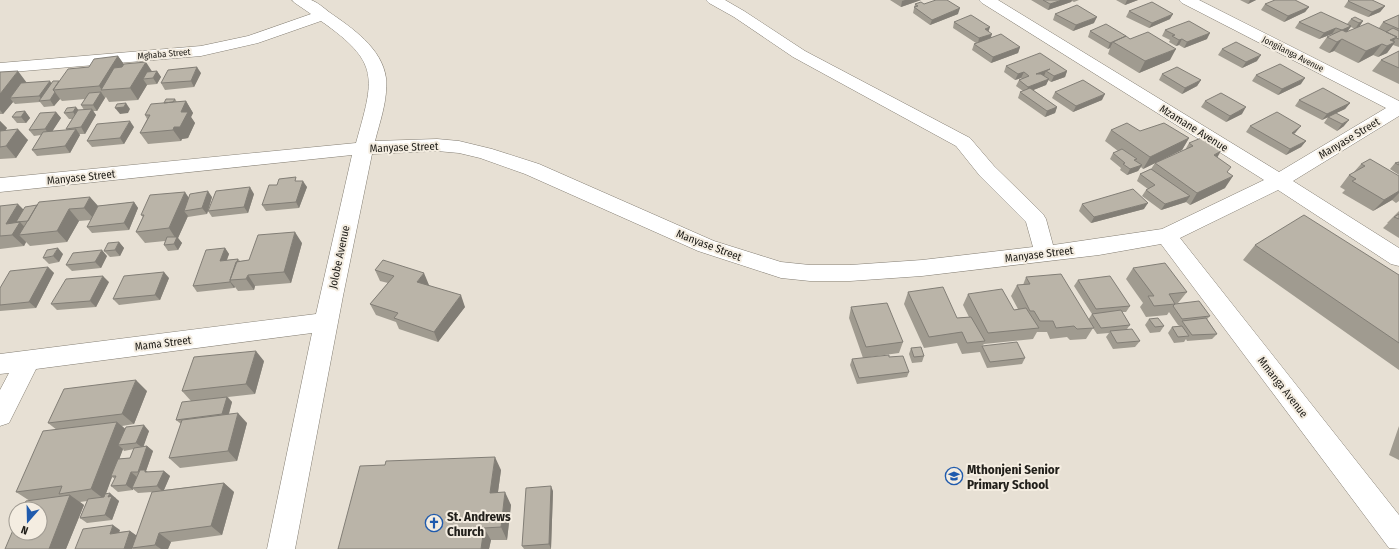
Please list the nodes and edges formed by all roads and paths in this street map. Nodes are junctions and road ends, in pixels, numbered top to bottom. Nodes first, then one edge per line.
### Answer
1 (300, 0) edge
2 (714, 0) edge
3 (987, 0) edge
4 (1187, 0) edge
5 (322, 15) junction
6 (0, 68) edge
7 (1399, 108) edge
8 (363, 148) junction
9 (1279, 181) junction
10 (0, 185) edge
11 (1166, 236) junction
12 (1045, 254) junction
13 (1399, 258) edge
14 (325, 322) junction
15 (28, 361) junction
16 (0, 364) edge
17 (0, 415) edge
18 (1399, 538) edge
19 (281, 549) edge

1 - 5 street, Jolobe Avenue
2 - 12 street
3 - 9 street, Mzamane Avenue
4 - 7 street, Jongilanga Avenue
5 - 6 street, Mghaba Street
5 - 8 street, Jolobe Avenue
7 - 9 street, Manyase Street
8 - 10 street, Manyase Street
8 - 12 street, Manyase Street
8 - 14 street, Jolobe Avenue
9 - 11 street, Manyase Street
9 - 13 street, Mzamane Avenue
11 - 12 street, Manyase Street
11 - 18 street, Mmanga Avenue
14 - 15 street, Mama Street
14 - 19 street, Jolobe Avenue
15 - 16 street, Mama Street
15 - 17 street

